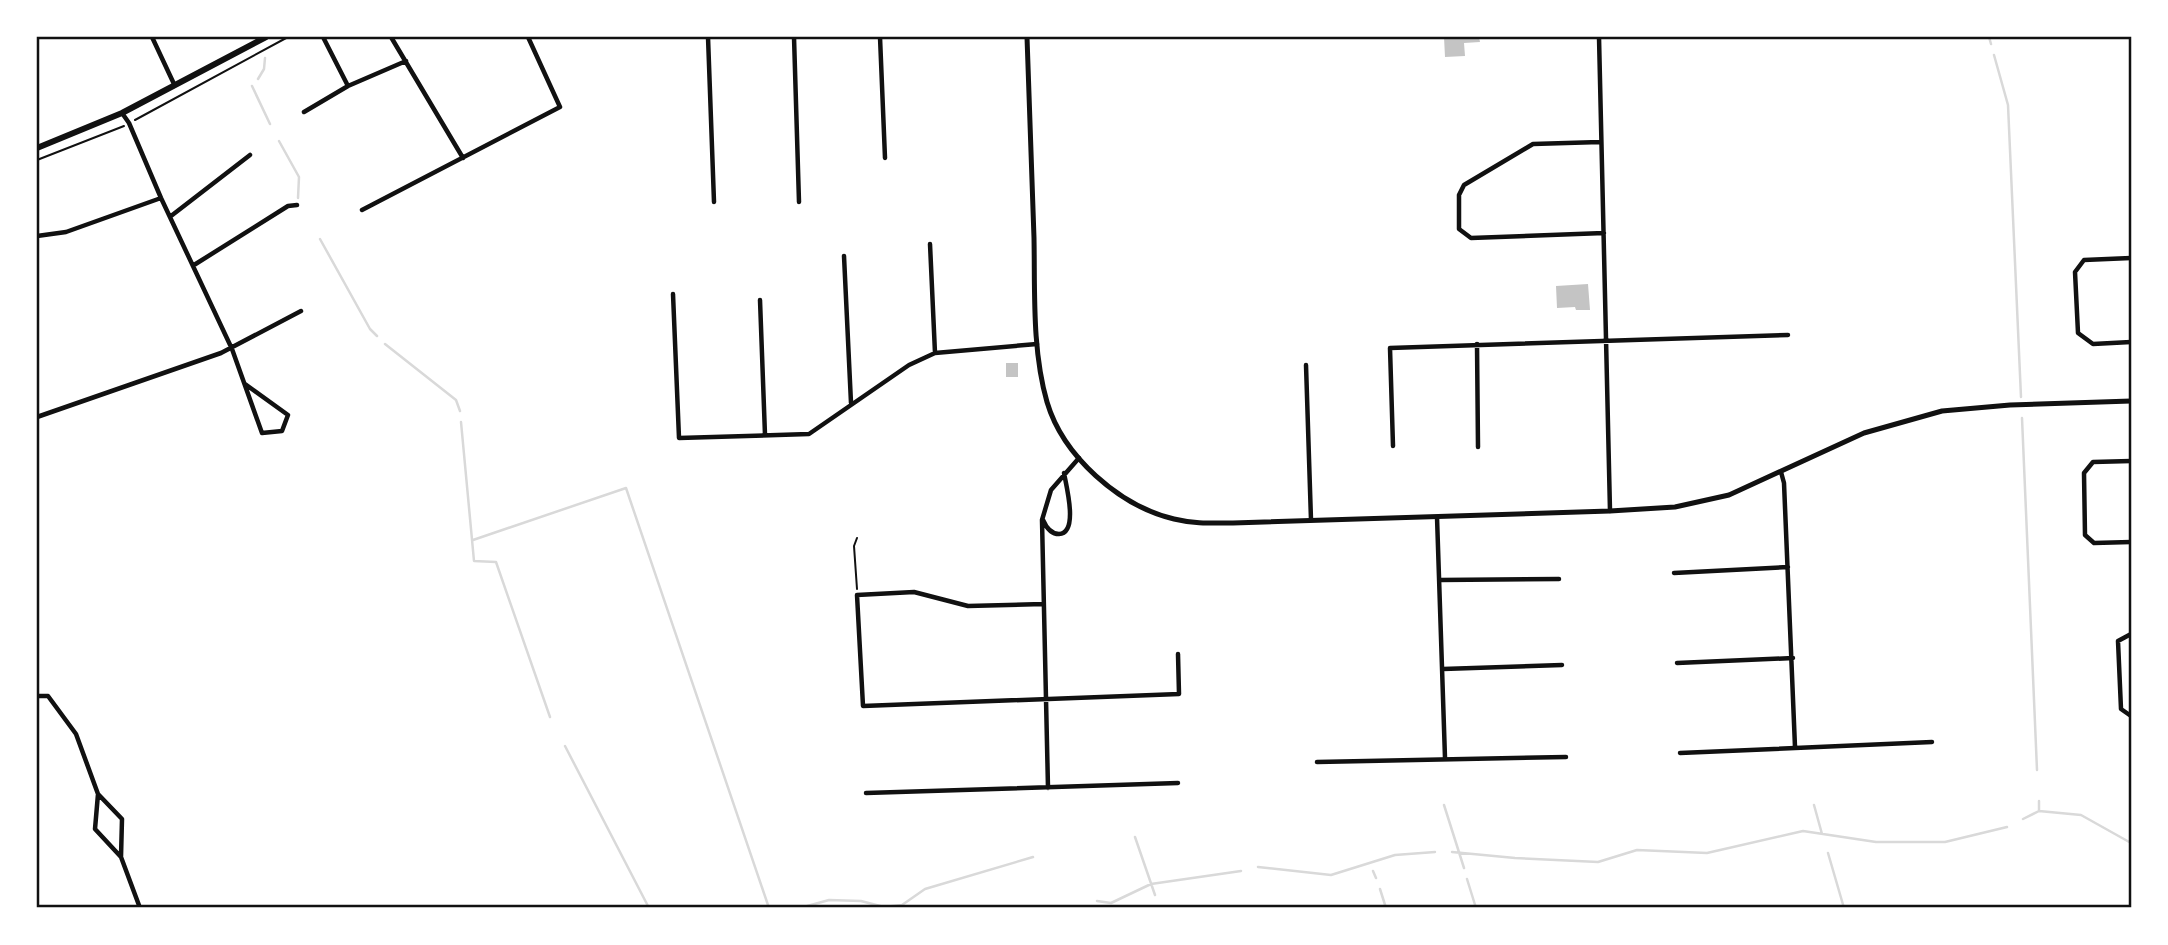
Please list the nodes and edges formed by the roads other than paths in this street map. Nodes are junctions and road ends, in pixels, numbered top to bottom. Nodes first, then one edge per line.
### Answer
1 (152, 37) edge
2 (266, 37) edge
3 (323, 37) edge
4 (391, 37) edge
5 (528, 37) edge
6 (708, 37) edge
7 (793, 37) edge
8 (880, 37) edge
9 (1027, 37) edge
10 (1599, 37) edge
11 (406, 61) junction
12 (174, 84) junction
13 (348, 86) junction
14 (304, 112) dead end
15 (122, 113) junction
16 (1600, 142) junction
17 (37, 148) edge
18 (250, 155) dead end
19 (463, 158) junction
20 (885, 158) dead end
21 (161, 198) junction
22 (714, 202) dead end
23 (799, 202) dead end
24 (297, 205) dead end
25 (362, 210) dead end
26 (171, 216) junction
27 (1604, 233) junction
28 (37, 236) edge
29 (930, 244) dead end
30 (844, 256) dead end
31 (2131, 258) edge
32 (194, 265) junction
33 (673, 294) dead end
34 (760, 300) dead end
35 (301, 312) dead end
36 (1788, 335) dead end
37 (1608, 340) junction
38 (2131, 342) edge
39 (1037, 344) junction
40 (1477, 344) junction
41 (232, 348) junction
42 (935, 353) junction
43 (1306, 365) dead end
44 (245, 384) junction
45 (2131, 401) edge
46 (851, 403) junction
47 (37, 416) edge
48 (765, 435) junction
49 (1393, 446) dead end
50 (1479, 447) dead end
51 (1079, 458) junction
52 (2131, 461) edge
53 (1782, 472) junction
54 (1064, 473) junction
55 (1610, 511) junction
56 (1437, 516) junction
57 (1042, 520) junction
58 (1311, 520) junction
59 (2131, 542) edge
60 (1788, 567) junction
61 (1674, 573) dead end
62 (1559, 579) dead end
63 (1440, 580) junction
64 (1043, 604) junction
65 (2131, 634) edge
66 (1178, 654) dead end
67 (1793, 658) junction
68 (1677, 663) dead end
69 (1562, 665) dead end
70 (1443, 669) junction
71 (37, 696) edge
72 (1046, 699) junction
73 (2131, 716) edge
74 (1932, 742) dead end
75 (1795, 747) junction
76 (1681, 753) dead end
77 (1566, 757) dead end
78 (1446, 758) junction
79 (1317, 762) dead end
80 (1178, 783) dead end
81 (1048, 788) junction
82 (866, 793) dead end
83 (98, 794) junction
84 (121, 857) junction
85 (140, 908) edge

1 - 12 street
2 - 12 main road
3 - 13 street
4 - 11 street
5 - 19 street
6 - 22 street
7 - 23 street
8 - 20 street
9 - 39 street
10 - 16 street
11 - 13 street
11 - 19 street
12 - 15 main road
13 - 14 street
15 - 17 main road
15 - 21 street
16 - 27 street
16 - 27 street
18 - 26 street
19 - 25 street
21 - 26 street
21 - 28 street
24 - 32 street
26 - 32 street
27 - 37 street
29 - 42 street
30 - 46 street
31 - 38 street
32 - 41 street
33 - 48 street
34 - 48 street
35 - 41 street
36 - 37 street
37 - 40 street
37 - 55 street
39 - 42 street
39 - 51 street
40 - 49 street
40 - 50 street
41 - 44 street
41 - 47 street
42 - 46 street
43 - 58 street
44 - 44 street
45 - 53 street
46 - 48 street
51 - 54 street
51 - 58 street
52 - 59 street
53 - 55 street
53 - 60 street
54 - 57 street
54 - 57 street
55 - 56 street
56 - 58 street
56 - 63 street
57 - 64 street
60 - 61 street
60 - 67 street
62 - 63 street
63 - 70 street
64 - 72 street
64 - 72 street
65 - 73 street
66 - 72 street
67 - 68 street
67 - 75 street
69 - 70 street
70 - 78 street
71 - 83 street
72 - 81 street
74 - 75 street
75 - 76 street
77 - 78 street
78 - 79 street
80 - 81 street
81 - 82 street
83 - 84 street
83 - 84 street
84 - 85 street

